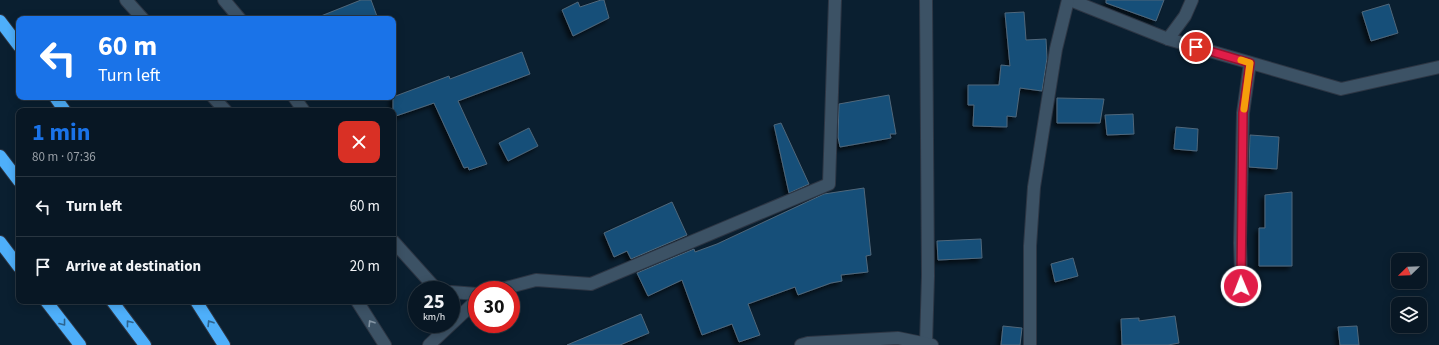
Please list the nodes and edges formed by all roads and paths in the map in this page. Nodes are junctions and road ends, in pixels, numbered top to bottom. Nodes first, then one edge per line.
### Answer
1 (126, 0) edge
2 (224, 0) edge
3 (836, 0) edge
4 (926, 0) edge
5 (1069, 0) edge
6 (1192, 0) edge
7 (140, 16) edge
8 (237, 16) edge
9 (0, 21) edge
10 (1168, 39) junction
11 (16, 42) edge
12 (1250, 63) junction
13 (1439, 68) edge
14 (216, 100) edge
15 (223, 108) edge
16 (0, 156) edge
17 (16, 177) edge
18 (0, 242) edge
19 (396, 244) edge
20 (16, 263) edge
21 (429, 281) edge
22 (520, 284) edge
23 (1242, 301) dead end
24 (48, 304) edge
25 (114, 304) edge
26 (198, 304) edge
27 (359, 304) edge
28 (468, 308) edge
29 (892, 342) edge
30 (929, 344) edge
31 (80, 345) edge
32 (146, 345) edge
33 (224, 345) edge
34 (385, 345) edge
35 (429, 345) edge
36 (801, 345) edge
37 (1030, 345) edge

1 - 7 street
2 - 8 street
3 - 22 street
4 - 30 street
5 - 10 street
5 - 37 street
6 - 10 street
9 - 11 highway
10 - 12 street
12 - 13 street
12 - 23 street
14 - 15 street
16 - 17 highway
18 - 20 highway
19 - 21 street
24 -> 31 highway
32 -> 25 highway
33 -> 26 highway
34 -> 27 street
28 - 35 street
29 - 30 street
29 - 36 street

